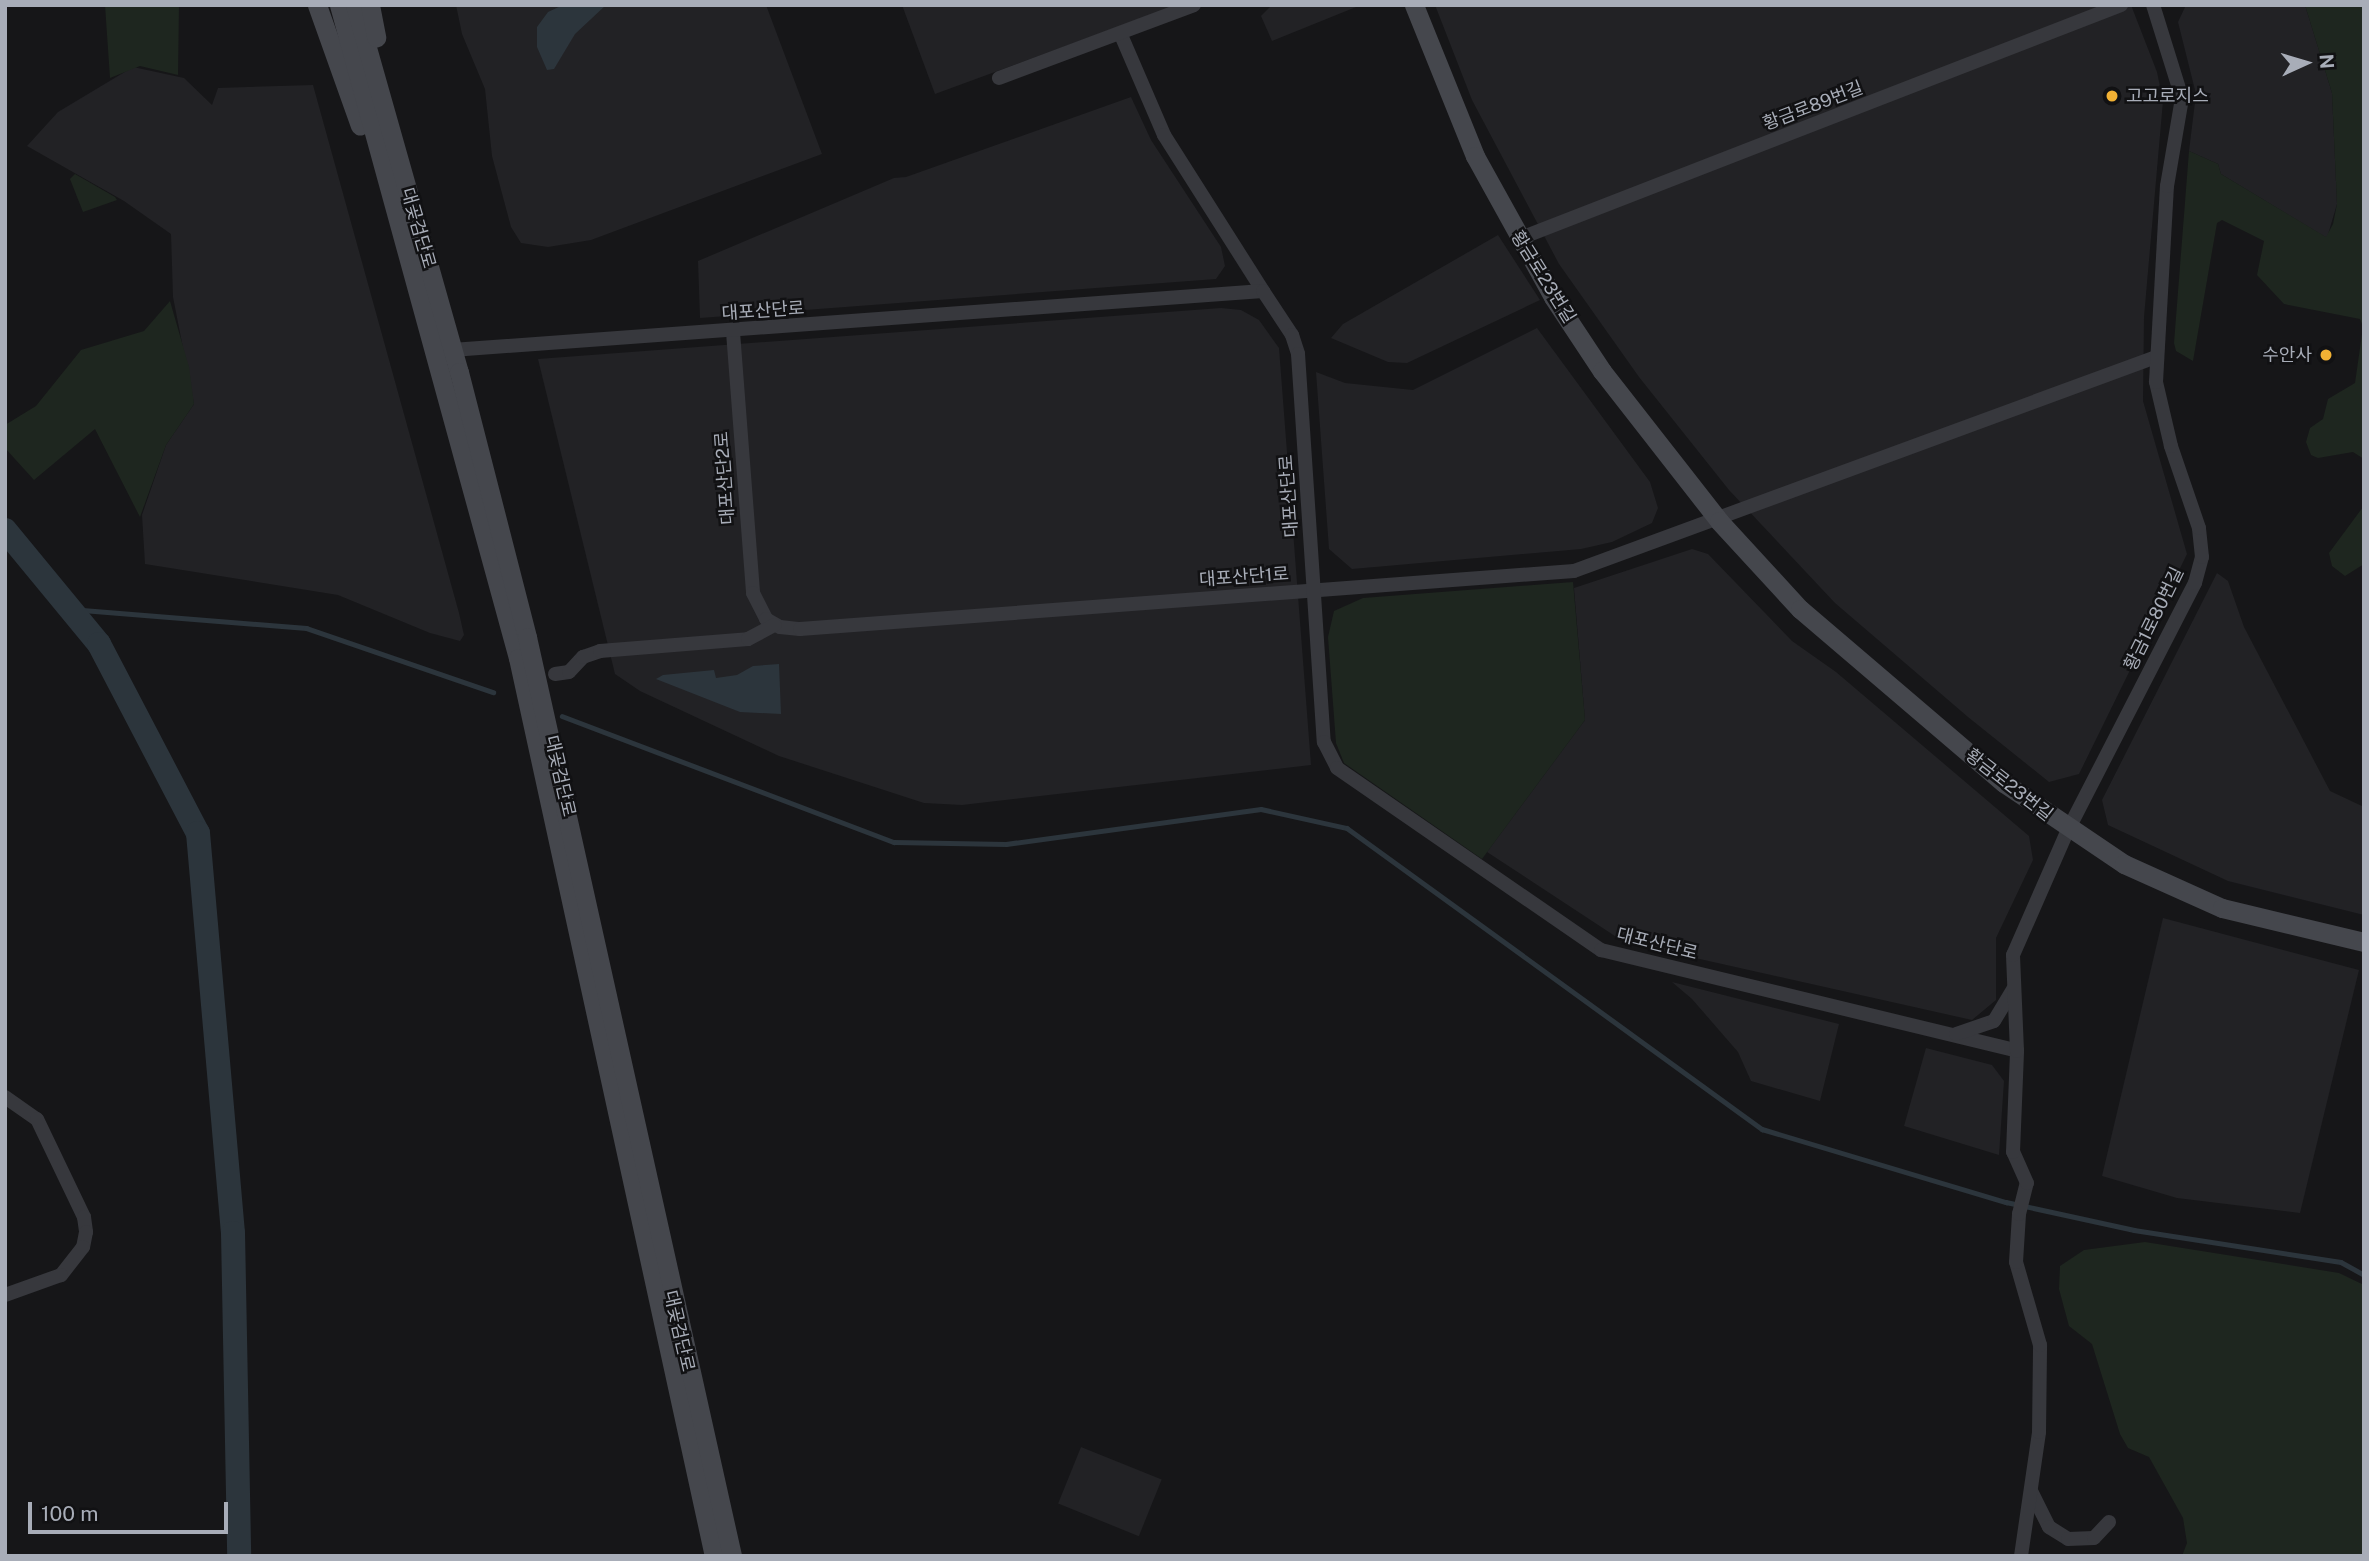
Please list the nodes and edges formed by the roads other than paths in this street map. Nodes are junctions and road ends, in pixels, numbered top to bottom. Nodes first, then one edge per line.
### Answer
1 (317, 5) edge
2 (339, 5) edge
3 (355, 5) edge
4 (370, 5) edge
5 (1194, 5) edge
6 (1414, 5) edge
7 (2121, 5) edge
8 (2153, 5) edge
9 (1121, 35) junction
10 (999, 78) dead end
11 (397, 152) junction
12 (1518, 239) junction
13 (415, 284) junction
14 (1263, 291) junction
15 (733, 332) junction
16 (452, 350) junction
17 (2156, 357) junction
18 (1719, 521) junction
19 (1314, 591) junction
20 (770, 622) junction
21 (555, 674) dead end
22 (2068, 830) junction
23 (2364, 942) edge
24 (2013, 988) junction
25 (1952, 1035) junction
26 (2017, 1051) junction
27 (5, 1097) edge
28 (5, 1295) edge
29 (2030, 1490) junction
30 (2109, 1522) dead end
31 (714, 1556) edge
32 (732, 1556) edge
33 (2021, 1556) edge

1 - 13 main road
2 - 13 main road, 대곶검단로
3 - 11 main road, 대곶검단로
4 - 11 main road
5 - 9 street
6 - 12 main road, 황금로23번길
7 - 12 street, 황금로89번길
8 - 17 street, 황금1로80번길
9 - 10 street
9 - 14 street
11 - 16 main road, 대곶검단로
12 - 18 main road, 황금로23번길
13 - 31 main road, 대곶검단로
14 - 15 street, 대포산단로
14 - 19 street, 대포산단로
15 - 16 street, 대포산단로
15 - 20 street, 대포산단2로
16 - 32 main road, 대곶검단로
17 - 18 street
17 - 22 street, 황금1로80번길
18 - 19 street, 대포산단1로
18 - 22 main road, 황금로23번길
19 - 20 street, 대포산단1로
19 - 25 street, 대포산단로
20 - 21 street
22 - 23 main road, 황금로23번길
22 - 24 street, 황금1로80번길
24 - 25 street
24 - 26 street, 황금1로80번길
25 - 26 street, 대포산단로
26 - 29 street, 황금1로80번길
27 - 28 street
29 - 30 street
29 - 33 street

